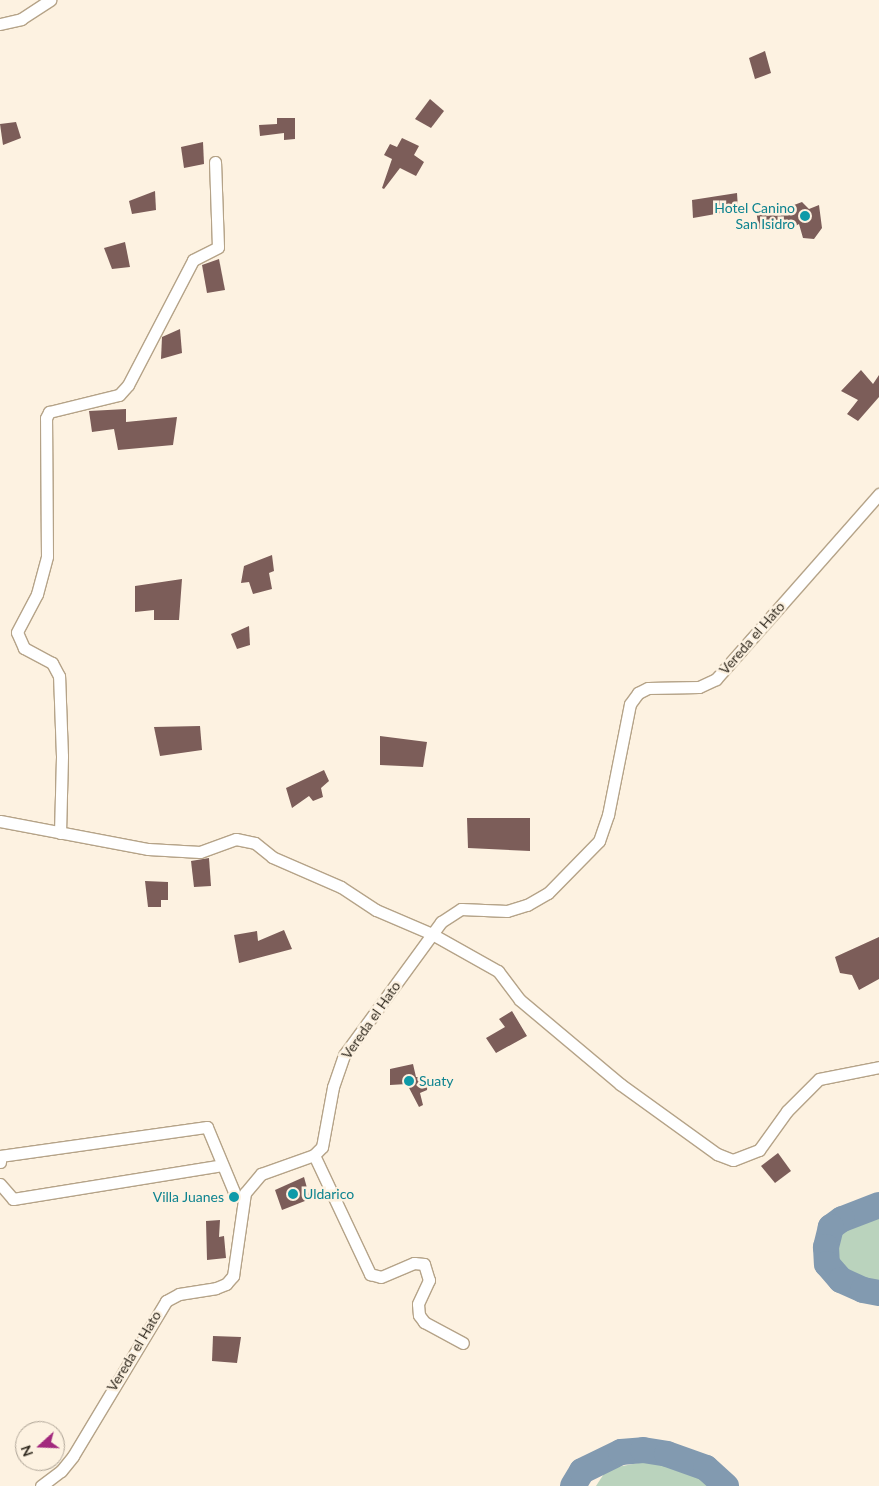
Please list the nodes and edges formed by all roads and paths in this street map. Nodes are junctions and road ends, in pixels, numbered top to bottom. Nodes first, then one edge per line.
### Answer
1 (50, 0) edge
2 (0, 24) edge
3 (215, 162) dead end
4 (879, 494) edge
5 (0, 821) edge
6 (60, 833) junction
7 (432, 934) junction
8 (879, 1067) edge
9 (314, 1156) junction
10 (0, 1162) edge
11 (222, 1165) junction
12 (0, 1184) edge
13 (237, 1200) junction
14 (463, 1343) dead end
15 (41, 1486) edge

1 - 2 street
3 - 6 street
4 - 7 street, Vereda el Hato
5 - 6 street
6 - 7 street
7 - 8 street
7 - 9 street, Vereda el Hato
9 - 13 street, Vereda el Hato
9 - 14 street
10 - 11 street
11 - 12 street
11 - 13 street
13 - 15 street, Vereda el Hato

